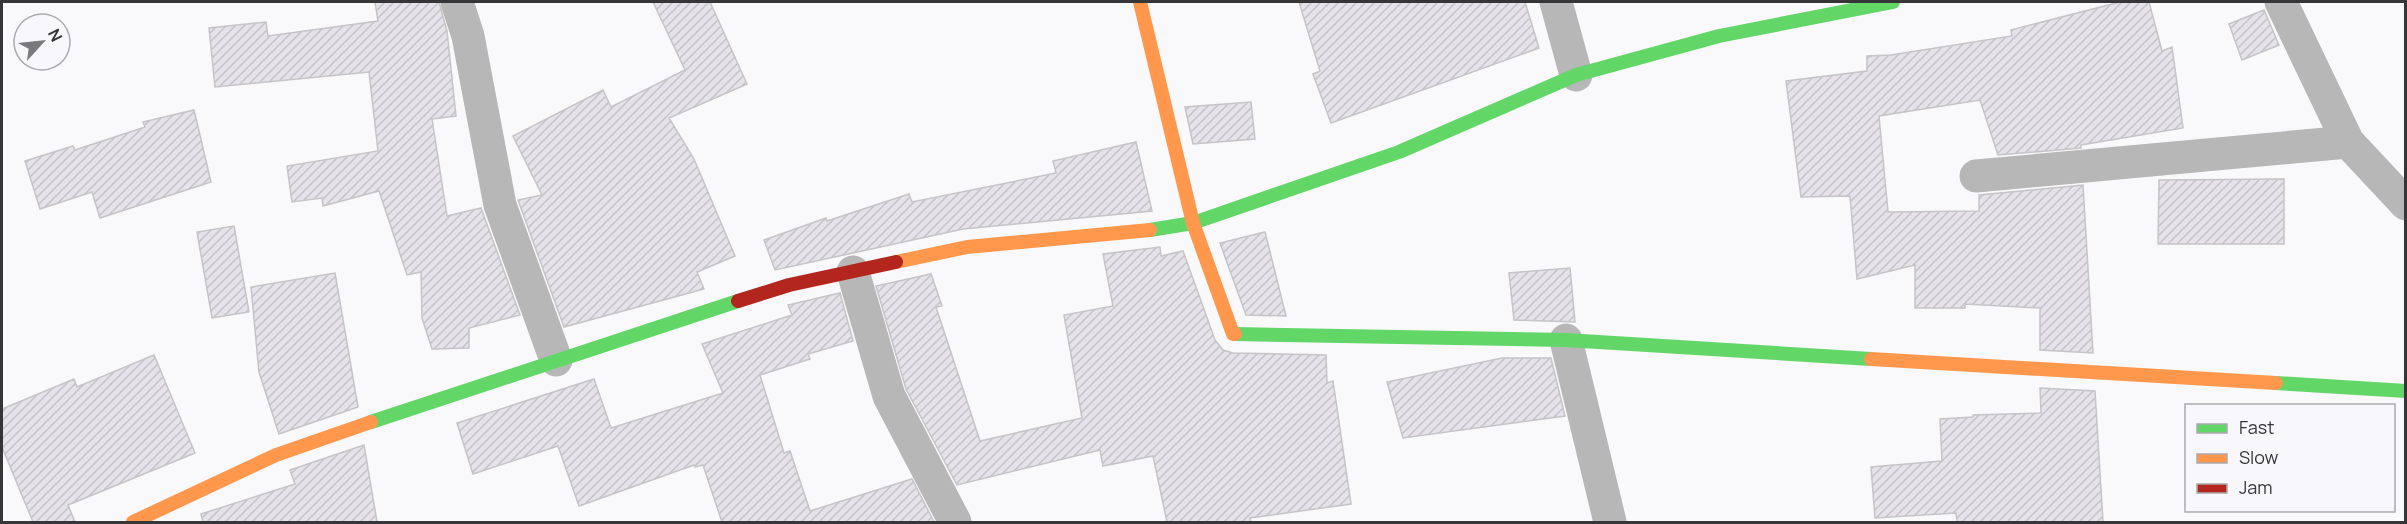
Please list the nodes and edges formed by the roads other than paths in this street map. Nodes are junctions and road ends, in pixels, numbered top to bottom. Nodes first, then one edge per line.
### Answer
1 (457, 2) edge
2 (1140, 2) edge
3 (1556, 2) edge
4 (1893, 2) edge
5 (2281, 2) edge
6 (1576, 75) junction
7 (2348, 141) junction
8 (1976, 176) dead end
9 (2406, 204) edge
10 (1193, 223) junction
11 (853, 272) junction
12 (1566, 340) junction
13 (556, 360) junction
14 (2406, 392) edge
15 (133, 522) edge
16 (955, 522) edge
17 (1610, 522) edge

1 - 13 street
2 - 10 street
3 - 6 street
4 - 6 street
5 - 7 street
6 - 10 street
7 - 8 street
7 - 9 street
10 - 11 street
10 - 12 street
11 - 13 street
11 - 16 street
12 - 14 street
12 - 17 street
13 - 15 street

